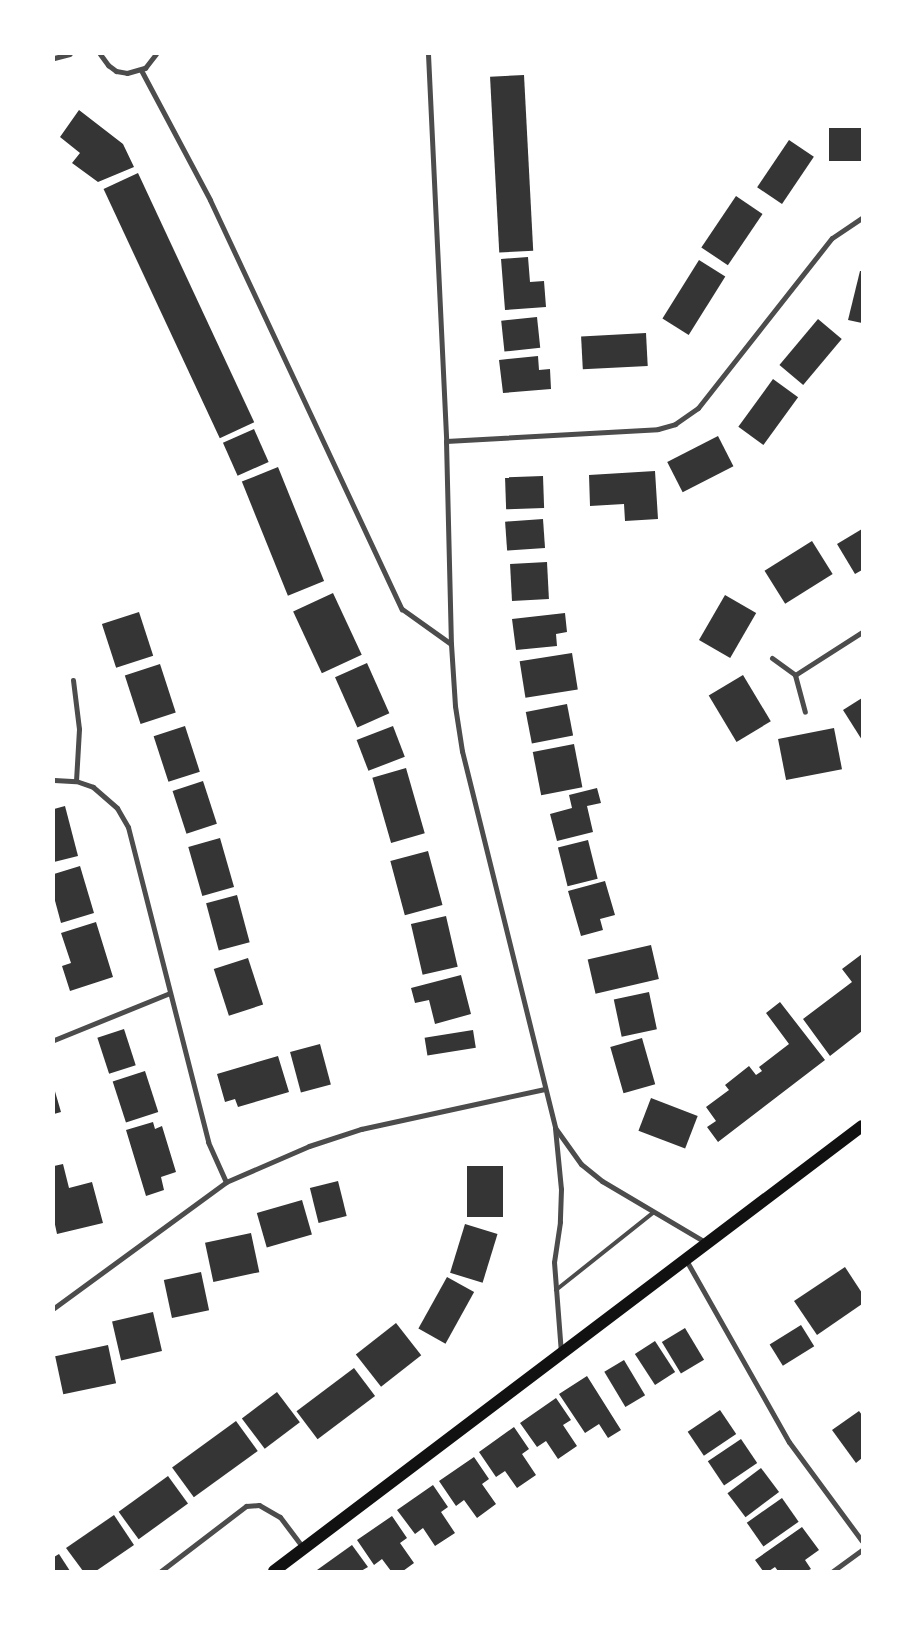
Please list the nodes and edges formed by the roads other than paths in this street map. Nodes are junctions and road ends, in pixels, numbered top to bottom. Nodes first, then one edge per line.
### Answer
1 (70, 54) edge
2 (100, 54) edge
3 (156, 54) edge
4 (428, 54) edge
5 (54, 58) edge
6 (141, 70) junction
7 (862, 218) edge
8 (446, 441) junction
9 (862, 632) edge
10 (451, 644) junction
11 (772, 658) dead end
12 (795, 675) junction
13 (73, 680) dead end
14 (805, 712) dead end
15 (54, 780) edge
16 (76, 781) junction
17 (170, 993) junction
18 (54, 1040) edge
19 (545, 1089) junction
20 (862, 1126) edge
21 (555, 1128) junction
22 (226, 1182) junction
23 (654, 1212) junction
24 (708, 1243) junction
25 (686, 1259) junction
26 (556, 1290) junction
27 (54, 1308) edge
28 (561, 1355) junction
29 (862, 1541) edge
30 (304, 1549) junction
31 (862, 1550) edge
32 (161, 1571) edge
33 (274, 1571) edge
34 (833, 1571) edge

1 - 5 street
2 - 6 street
3 - 6 street
4 - 8 street
6 - 10 street
7 - 8 street
8 - 10 street
9 - 12 street
10 - 19 street
11 - 12 street
12 - 14 street
13 - 16 street
15 - 16 street
16 - 17 street
17 - 18 street
17 - 22 street
19 - 21 street
19 - 22 street
20 - 24 main road
21 - 23 street
21 - 26 street
22 - 27 street
23 - 24 street
23 - 26 lane
24 - 25 main road
25 - 28 main road
25 - 29 street
26 - 28 street
28 - 30 main road
30 - 32 street
30 - 33 main road
31 - 34 street

